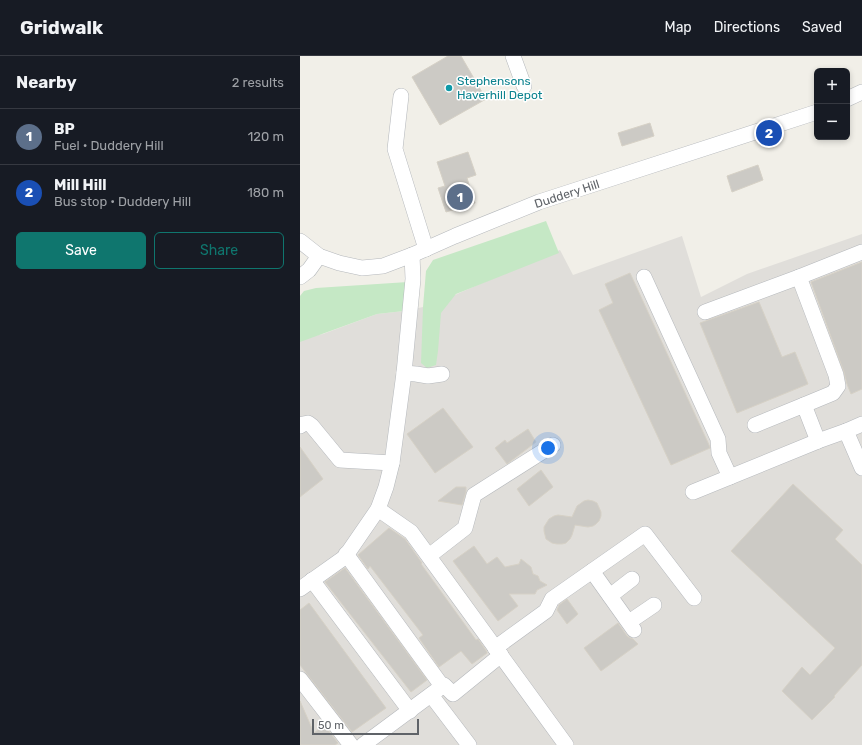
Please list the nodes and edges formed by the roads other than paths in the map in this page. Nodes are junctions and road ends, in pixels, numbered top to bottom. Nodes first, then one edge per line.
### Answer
1 (514, 56) edge
2 (524, 86) dead end
3 (862, 92) edge
4 (401, 96) dead end
5 (850, 98) edge
6 (814, 113) edge
7 (300, 241) edge
8 (419, 252) junction
9 (862, 252) edge
10 (318, 256) junction
11 (300, 277) edge
12 (644, 277) dead end
13 (799, 277) junction
14 (706, 312) dead end
15 (404, 373) junction
16 (442, 374) dead end
17 (804, 405) junction
18 (862, 424) edge
19 (755, 425) dead end
20 (300, 426) edge
21 (846, 431) junction
22 (818, 441) junction
23 (553, 445) dead end
24 (392, 463) junction
25 (862, 468) edge
26 (730, 477) junction
27 (693, 492) dead end
28 (378, 509) junction
29 (346, 554) junction
30 (429, 556) junction
31 (592, 571) junction
32 (634, 583) dead end
33 (306, 584) edge
34 (694, 598) dead end
35 (612, 599) junction
36 (654, 605) dead end
37 (498, 652) junction
38 (300, 679) edge
39 (436, 690) junction
40 (410, 710) junction
41 (351, 745) edge
42 (363, 745) edge
43 (469, 745) edge
44 (566, 745) edge

1 - 2 street
3 - 5 street
4 - 8 street
6 - 8 street, Duddery Hill
7 - 10 street
8 - 10 street, Duddery Hill
8 - 15 street
9 - 13 street
10 - 11 street
12 - 26 street
13 - 14 street
13 - 17 street
15 - 16 street
15 - 24 street
17 - 19 street
17 - 22 street
18 - 21 street
20 - 24 street
21 - 22 street
21 - 25 street
22 - 26 street
23 - 30 street
24 - 28 street
26 - 27 street
28 - 29 street
28 - 30 street
29 - 33 street
29 - 39 street
30 - 37 street
31 - 34 street
31 - 35 street
31 - 37 street
32 - 35 street
33 - 40 street
35 - 36 street
37 - 39 street
37 - 44 street
38 - 41 street
39 - 40 street
39 - 43 street
40 - 42 street

